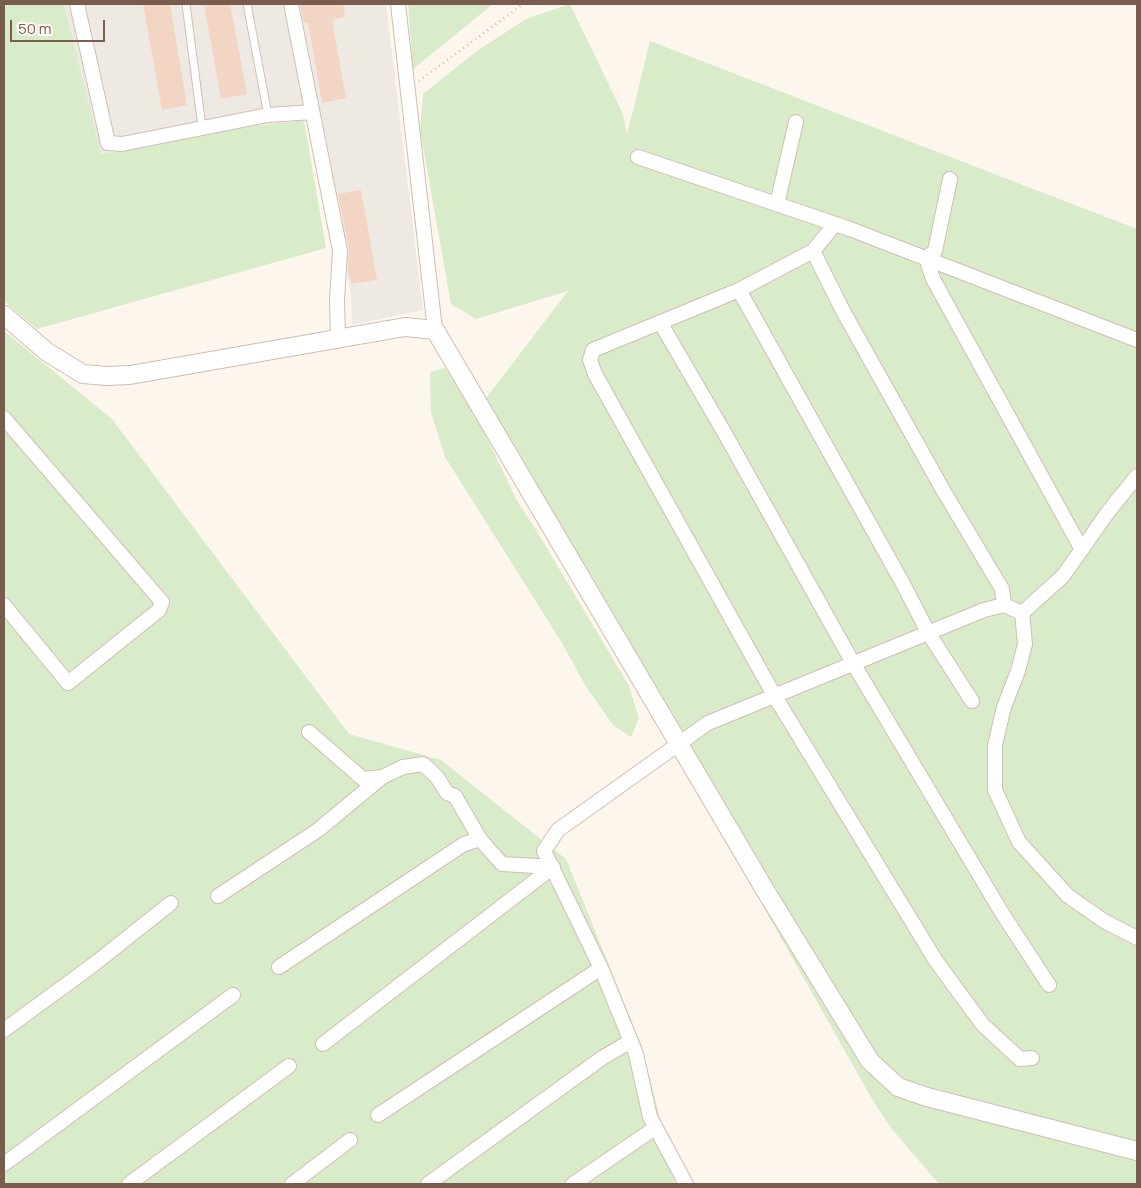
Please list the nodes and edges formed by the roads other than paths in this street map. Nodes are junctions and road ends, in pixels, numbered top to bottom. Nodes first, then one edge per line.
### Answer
1 (77, 4) edge
2 (186, 4) edge
3 (247, 4) edge
4 (292, 4) edge
5 (398, 4) edge
6 (312, 112) junction
7 (268, 115) junction
8 (796, 122) dead end
9 (202, 127) junction
10 (638, 157) dead end
11 (950, 179) dead end
12 (777, 204) junction
13 (836, 224) junction
14 (813, 251) junction
15 (926, 258) junction
16 (739, 290) junction
17 (4, 315) edge
18 (660, 322) junction
19 (435, 330) junction
20 (338, 339) junction
21 (1137, 340) edge
22 (4, 418) edge
23 (1137, 476) edge
24 (1081, 548) junction
25 (4, 605) edge
26 (1004, 605) junction
27 (1022, 613) junction
28 (929, 634) junction
29 (853, 663) junction
30 (774, 695) junction
31 (972, 701) dead end
32 (309, 732) dead end
33 (680, 745) junction
34 (382, 778) junction
35 (480, 838) junction
36 (553, 867) junction
37 (218, 896) dead end
38 (171, 903) dead end
39 (1137, 938) edge
40 (279, 968) dead end
41 (601, 968) junction
42 (1049, 985) dead end
43 (233, 995) dead end
44 (4, 1030) edge
45 (631, 1040) junction
46 (322, 1044) dead end
47 (1032, 1058) dead end
48 (289, 1066) dead end
49 (378, 1115) dead end
50 (655, 1128) junction
51 (350, 1140) dead end
52 (1137, 1151) edge
53 (4, 1164) edge
54 (129, 1184) edge
55 (292, 1184) edge
56 (428, 1184) edge
57 (573, 1184) edge
58 (686, 1184) edge

1 - 9 street
2 - 9 lane
3 - 7 lane
4 - 6 street
5 - 19 street
6 - 7 street
6 - 20 street
7 - 9 street
8 - 12 street
10 - 12 street
11 - 15 street
12 - 13 street
13 - 14 street
13 - 15 street
14 - 16 street
14 - 26 street
15 - 21 street
15 - 24 street
16 - 18 street
16 - 28 street
17 - 20 street
18 - 29 street
18 - 30 street
19 - 20 street
19 - 33 street
22 - 25 street
23 - 24 street
24 - 27 street
26 - 27 street
26 - 28 street
27 - 39 street
28 - 29 street
28 - 31 street
29 - 30 street
29 - 42 street
30 - 33 street
30 - 47 street
32 - 34 street
33 - 36 street
33 - 52 street
34 - 35 street
34 - 37 street
35 - 36 street
35 - 40 street
36 - 41 street
36 - 46 street
38 - 44 street
41 - 45 street
41 - 49 street
43 - 53 street
45 - 50 street
45 - 56 street
48 - 54 street
50 - 57 street
50 - 58 street
51 - 55 street

